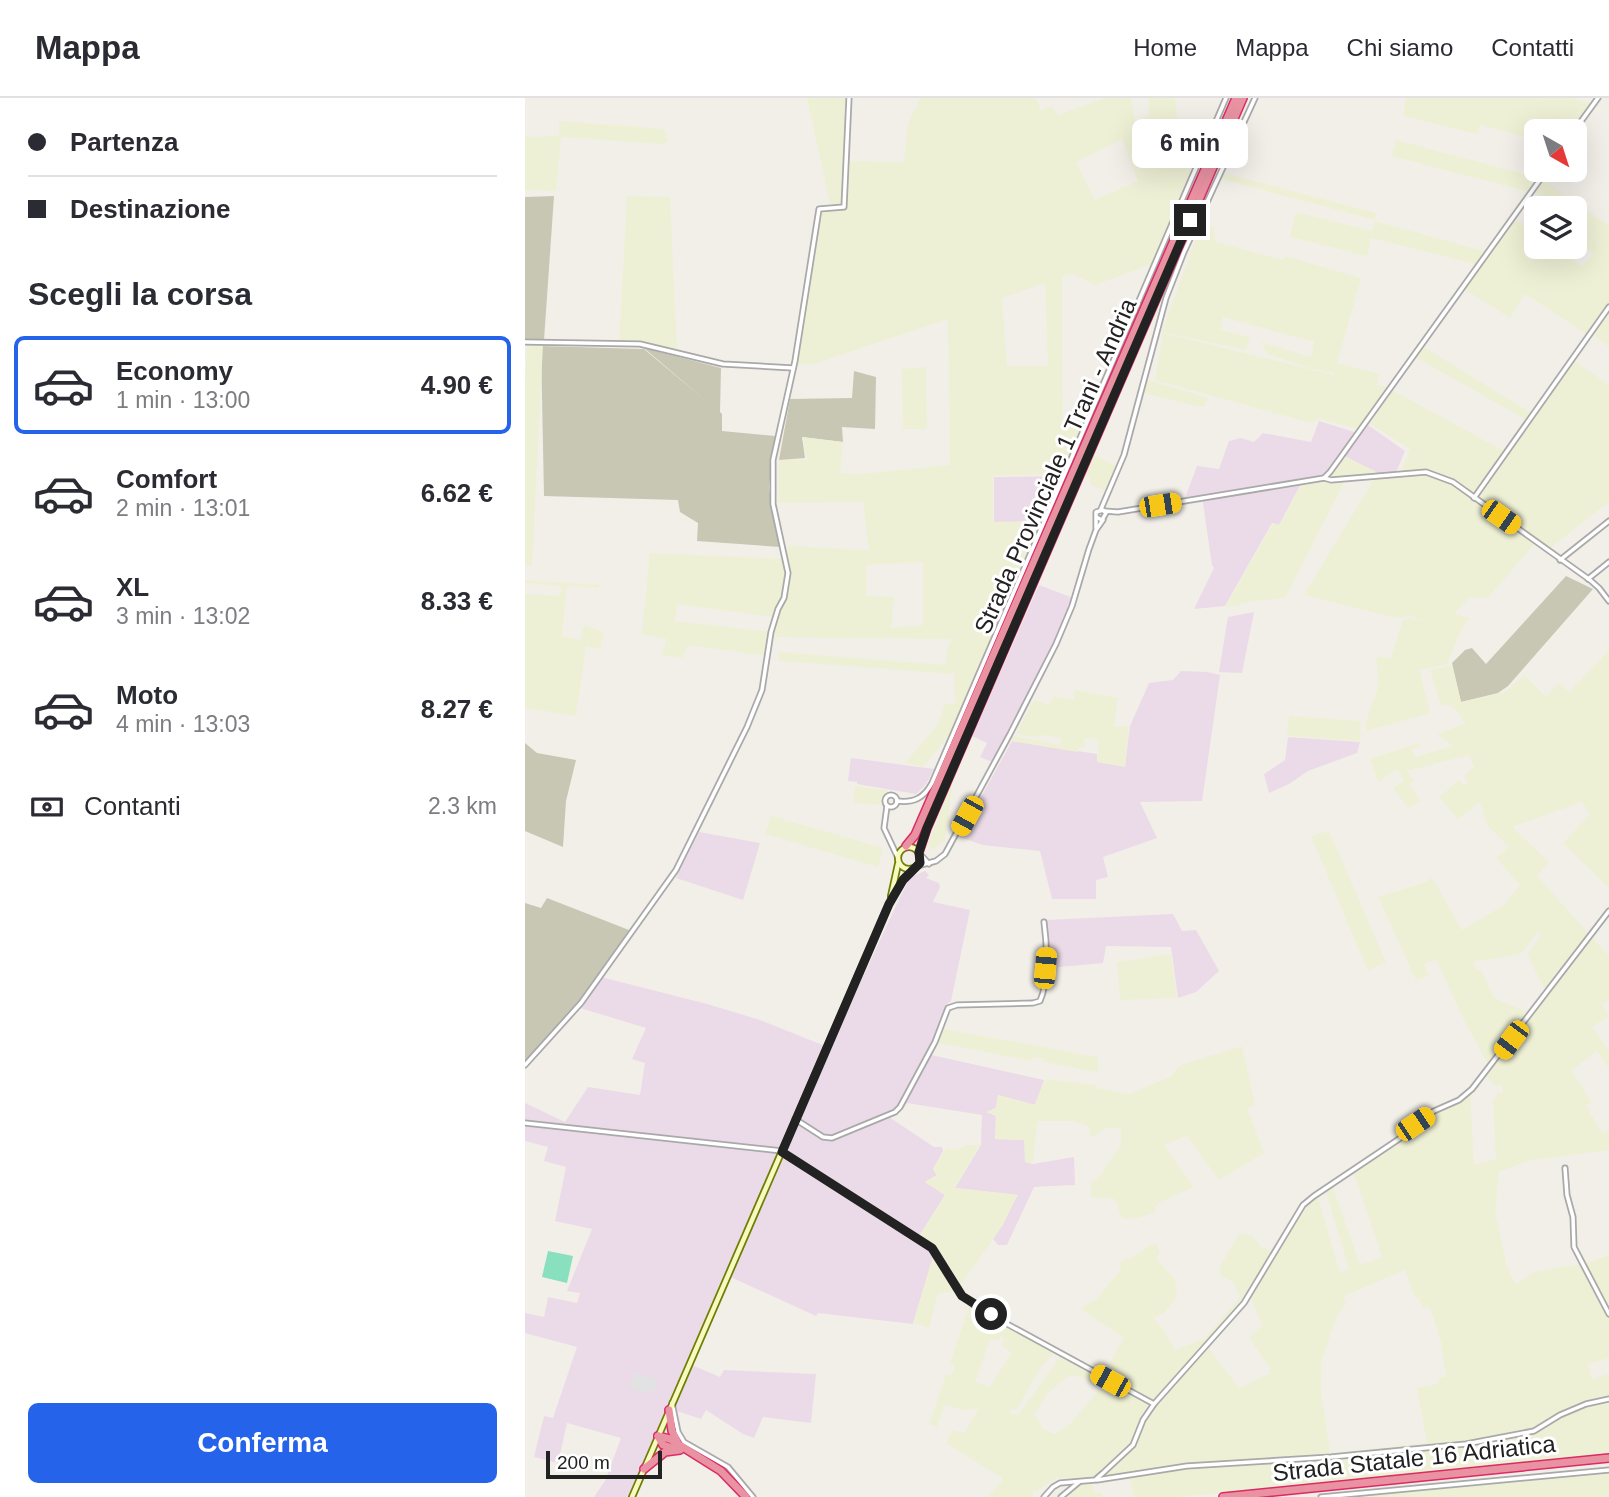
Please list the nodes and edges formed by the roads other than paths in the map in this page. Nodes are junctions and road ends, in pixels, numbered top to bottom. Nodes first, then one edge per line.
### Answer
1 (849, 98) edge
2 (1226, 98) edge
3 (1236, 98) edge
4 (1243, 98) edge
5 (1255, 98) edge
6 (1598, 98) edge
7 (1583, 119) edge
8 (1538, 182) edge
9 (1609, 307) edge
10 (525, 342) edge
11 (793, 368) junction
12 (1324, 478) junction
13 (1474, 498) junction
14 (1103, 510) junction
15 (1118, 512) junction
16 (1096, 517) junction
17 (1105, 518) junction
18 (1609, 521) edge
19 (1096, 530) junction
20 (1560, 560) junction
21 (1609, 562) edge
22 (1588, 579) junction
23 (1609, 601) edge
24 (897, 801) junction
25 (887, 806) junction
26 (906, 846) junction
27 (920, 854) junction
28 (898, 860) junction
29 (929, 864) junction
30 (916, 867) junction
31 (889, 904) junction
32 (1609, 911) edge
33 (1044, 922) dead end
34 (525, 1065) edge
35 (796, 1119) junction
36 (525, 1123) edge
37 (782, 1152) junction
38 (1566, 1168) dead end
39 (1609, 1314) edge
40 (1609, 1399) edge
41 (1154, 1404) junction
42 (671, 1406) junction
43 (658, 1436) junction
44 (679, 1447) junction
45 (1609, 1461) edge
46 (644, 1469) junction
47 (1609, 1470) edge
48 (1081, 1480) junction
49 (1095, 1480) junction
50 (632, 1497) edge
51 (746, 1497) edge
52 (753, 1497) edge
53 (1044, 1497) edge
54 (1061, 1497) edge
55 (1223, 1497) edge
56 (1255, 1497) edge
57 (1321, 1497) edge

1 - 11 street
2 - 24 street
3 - 26 highway, Strada Provinciale 1 Trani - Andria
4 - 27 highway, Strada Provinciale 1 Trani - Andria
5 - 14 street
6 - 7 street
8 - 12 street
9 - 13 street
10 - 11 street
11 - 34 street
12 - 13 street
12 - 15 street
13 - 20 street
14 - 15 street
14 - 16 street
14 - 17 street
15 - 17 street
16 - 17 street
16 - 19 street
17 - 19 street
18 - 20 street
19 - 29 street
20 - 22 street
21 - 22 street
22 - 23 street
24 - 25 street
24 - 25 street
25 - 28 street
26 - 27 main road
26 - 28 main road, Strada Provinciale 1 Trani - Andria
27 - 29 street
27 - 30 main road, Strada Provinciale 1 Trani - Andria
28 - 30 main road
28 - 31 main road, Strada Provinciale 1 Trani - Andria
29 - 30 street
30 - 31 main road, Strada Provinciale 1 Trani - Andria
31 - 35 main road, Strada Provinciale 1 Trani - Andria
32 - 41 street
33 - 35 street
35 - 37 main road, Strada Provinciale 1 Trani - Andria
36 - 37 street
37 - 41 street
37 - 42 main road, Strada Provinciale 1 Trani - Andria
38 - 39 street
40 - 49 street
41 - 49 street
42 - 43 main road, Strada Provinciale 1 Trani - Andria
42 - 44 highway
42 - 52 street
43 - 44 highway
43 - 46 main road, Strada Provinciale 1 Trani - Andria
44 - 46 highway
44 - 51 highway
45 - 55 highway, Strada Statale 16 Adriatica
45 - 56 highway, Strada Statale 16 Adriatica
46 - 50 main road, Strada Provinciale 1 Trani - Andria
47 - 57 street
48 - 49 street
48 - 53 street
48 - 54 street

